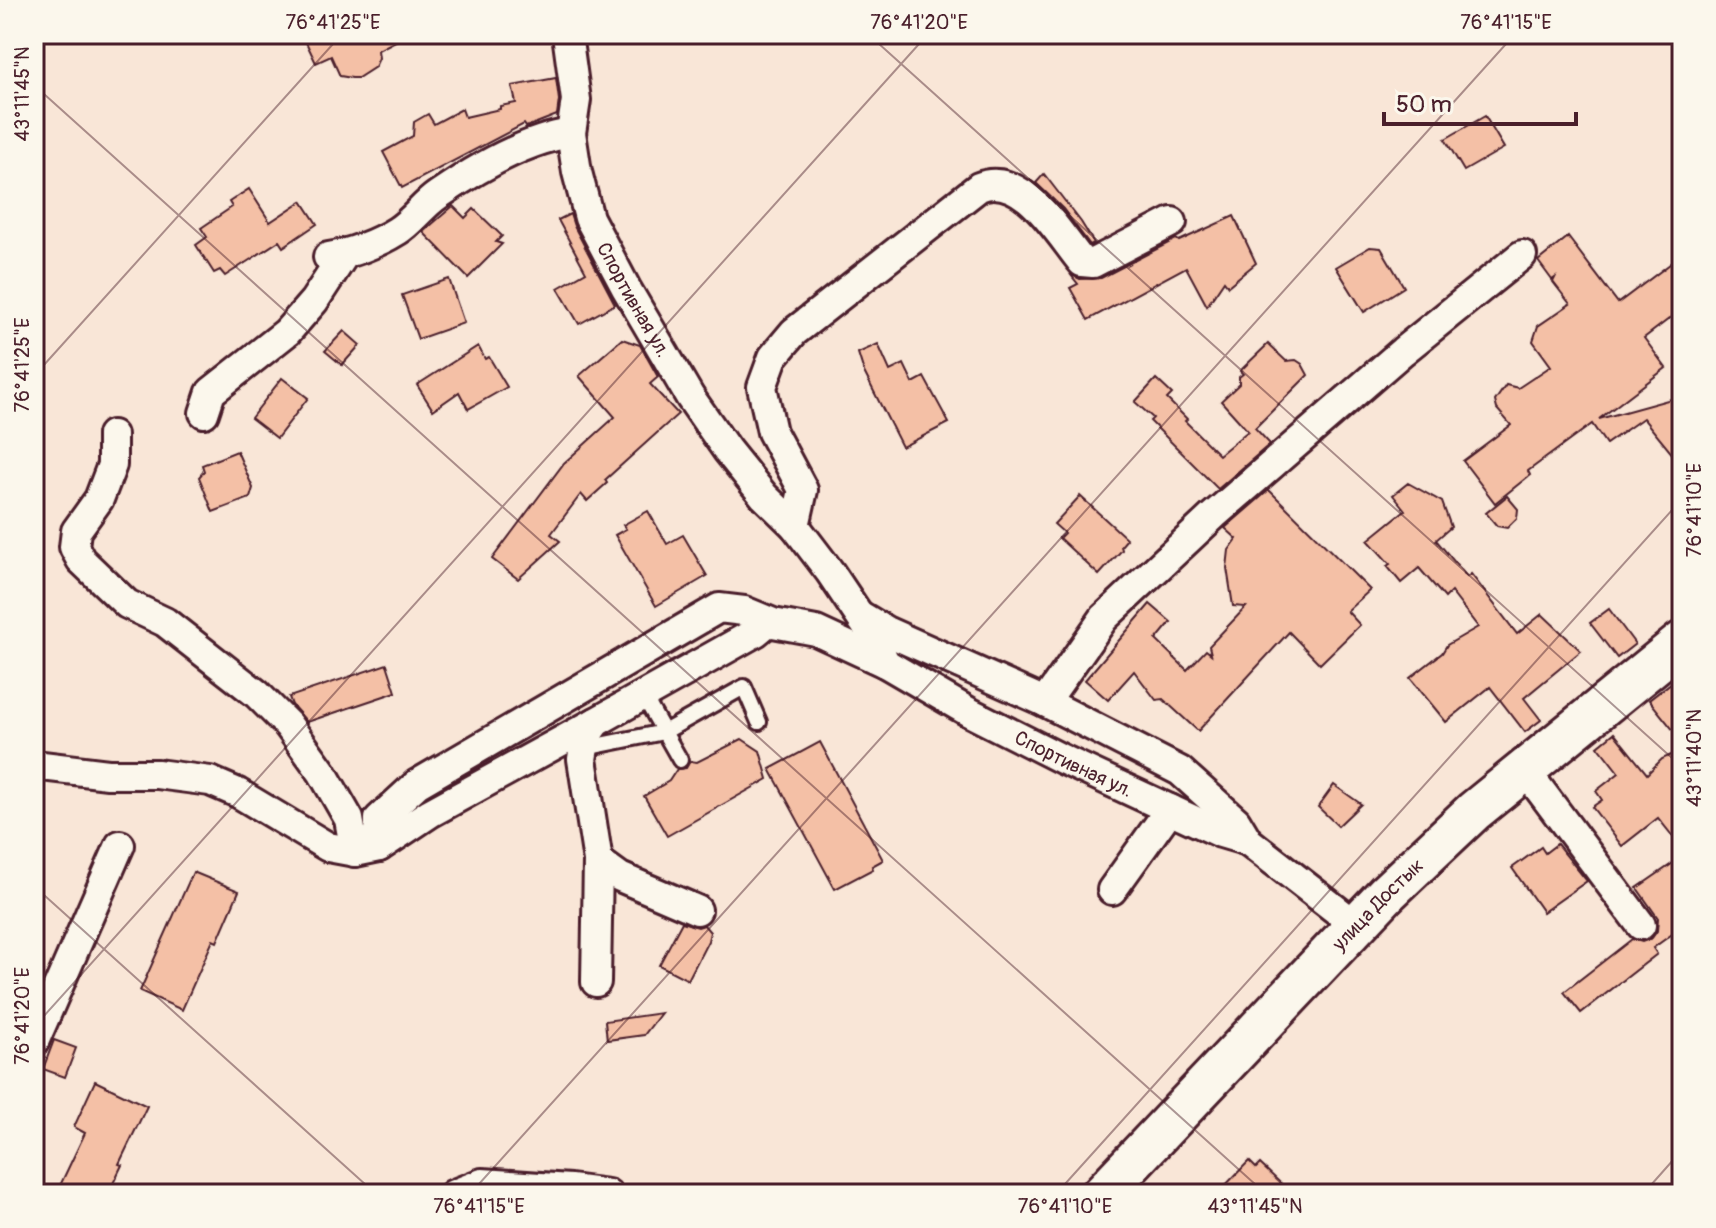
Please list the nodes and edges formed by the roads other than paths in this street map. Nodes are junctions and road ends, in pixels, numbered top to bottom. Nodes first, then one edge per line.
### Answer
1 (567, 34) edge
2 (571, 133) junction
3 (1172, 222) dead end
4 (1522, 255) dead end
5 (204, 413) dead end
6 (112, 435) dead end
7 (795, 526) junction
8 (860, 615) junction
9 (771, 622) junction
10 (1682, 642) edge
11 (885, 663) junction
12 (643, 695) junction
13 (1045, 702) junction
14 (596, 722) junction
15 (759, 722) dead end
16 (664, 732) junction
17 (585, 748) junction
18 (680, 760) dead end
19 (34, 765) edge
20 (1525, 770) junction
21 (1170, 809) junction
22 (1248, 841) junction
23 (120, 845) dead end
24 (367, 849) junction
25 (598, 861) junction
26 (1112, 890) dead end
27 (697, 910) dead end
28 (1641, 925) dead end
29 (1357, 926) junction
30 (596, 982) dead end
31 (34, 1042) edge
32 (454, 1194) edge
33 (608, 1194) edge
34 (1102, 1194) edge

1 - 2 street, Спортивная ул.
2 - 5 street
2 - 7 street, Спортивная ул.
3 - 7 street
4 - 13 street
6 - 24 street
7 - 8 street, Спортивная ул.
8 - 11 street, Спортивная ул.
8 - 13 street, Спортивная ул.
9 - 11 street, Спортивная ул.
9 - 12 street
9 - 24 street, Спортивная ул.
10 - 20 main road, улица Достык
11 - 21 street, Спортивная ул.
12 - 14 street
12 - 16 lane
13 - 22 street, Спортивная ул.
14 - 17 street
14 - 24 street
15 - 16 lane
16 - 17 lane
16 - 18 lane
17 - 25 street
19 - 24 street
20 - 28 street
20 - 29 main road, улица Достык
21 - 22 street, Спортивная ул.
21 - 26 street
22 - 29 street, Спортивная ул.
23 - 31 street
25 - 27 street
25 - 30 street
29 - 34 main road, улица Достык
32 - 33 street

